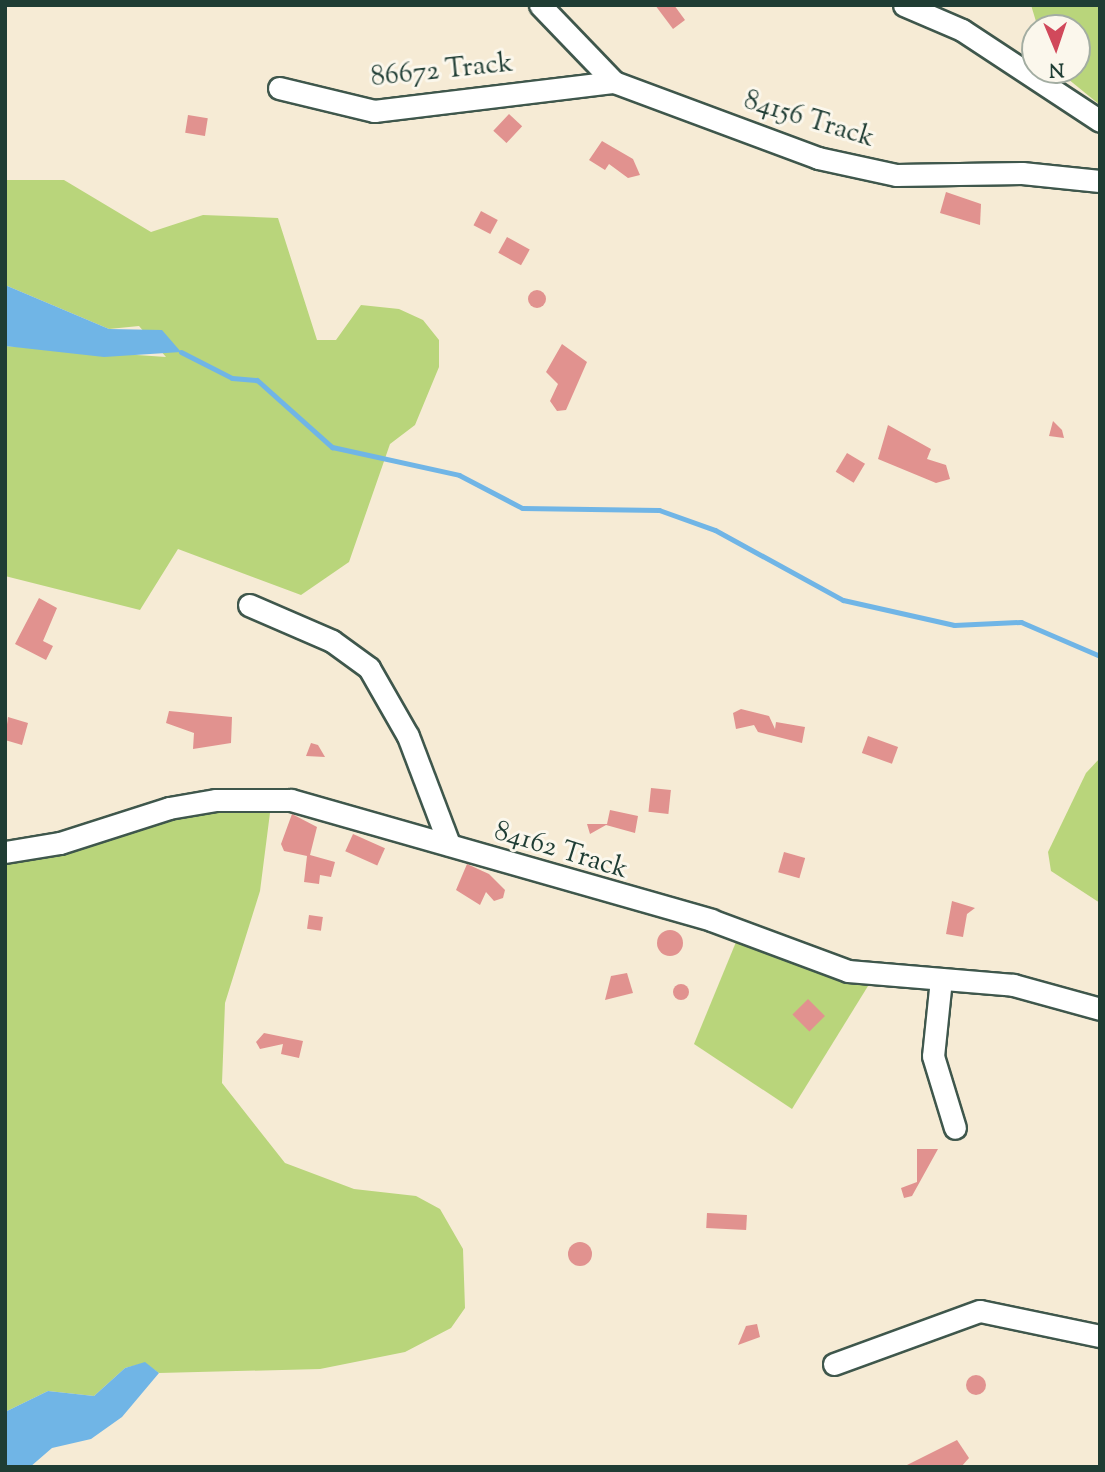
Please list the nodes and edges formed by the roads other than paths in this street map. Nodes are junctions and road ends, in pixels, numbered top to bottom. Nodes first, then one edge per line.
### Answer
1 (540, 5) edge
2 (904, 5) edge
3 (614, 82) junction
4 (279, 88) dead end
5 (1100, 121) edge
6 (1100, 181) edge
7 (249, 605) dead end
8 (449, 844) junction
9 (5, 852) edge
10 (941, 979) junction
11 (1100, 1009) edge
12 (955, 1128) dead end
13 (1100, 1336) edge
14 (834, 1364) dead end

1 - 3 street, 84156 Track
2 - 5 street
3 - 4 street, 86672 Track
3 - 6 street, 84156 Track
7 - 8 street
8 - 9 street, 84162 Track
8 - 10 street, 84162 Track
10 - 11 street, 84162 Track
10 - 12 street
13 - 14 street

